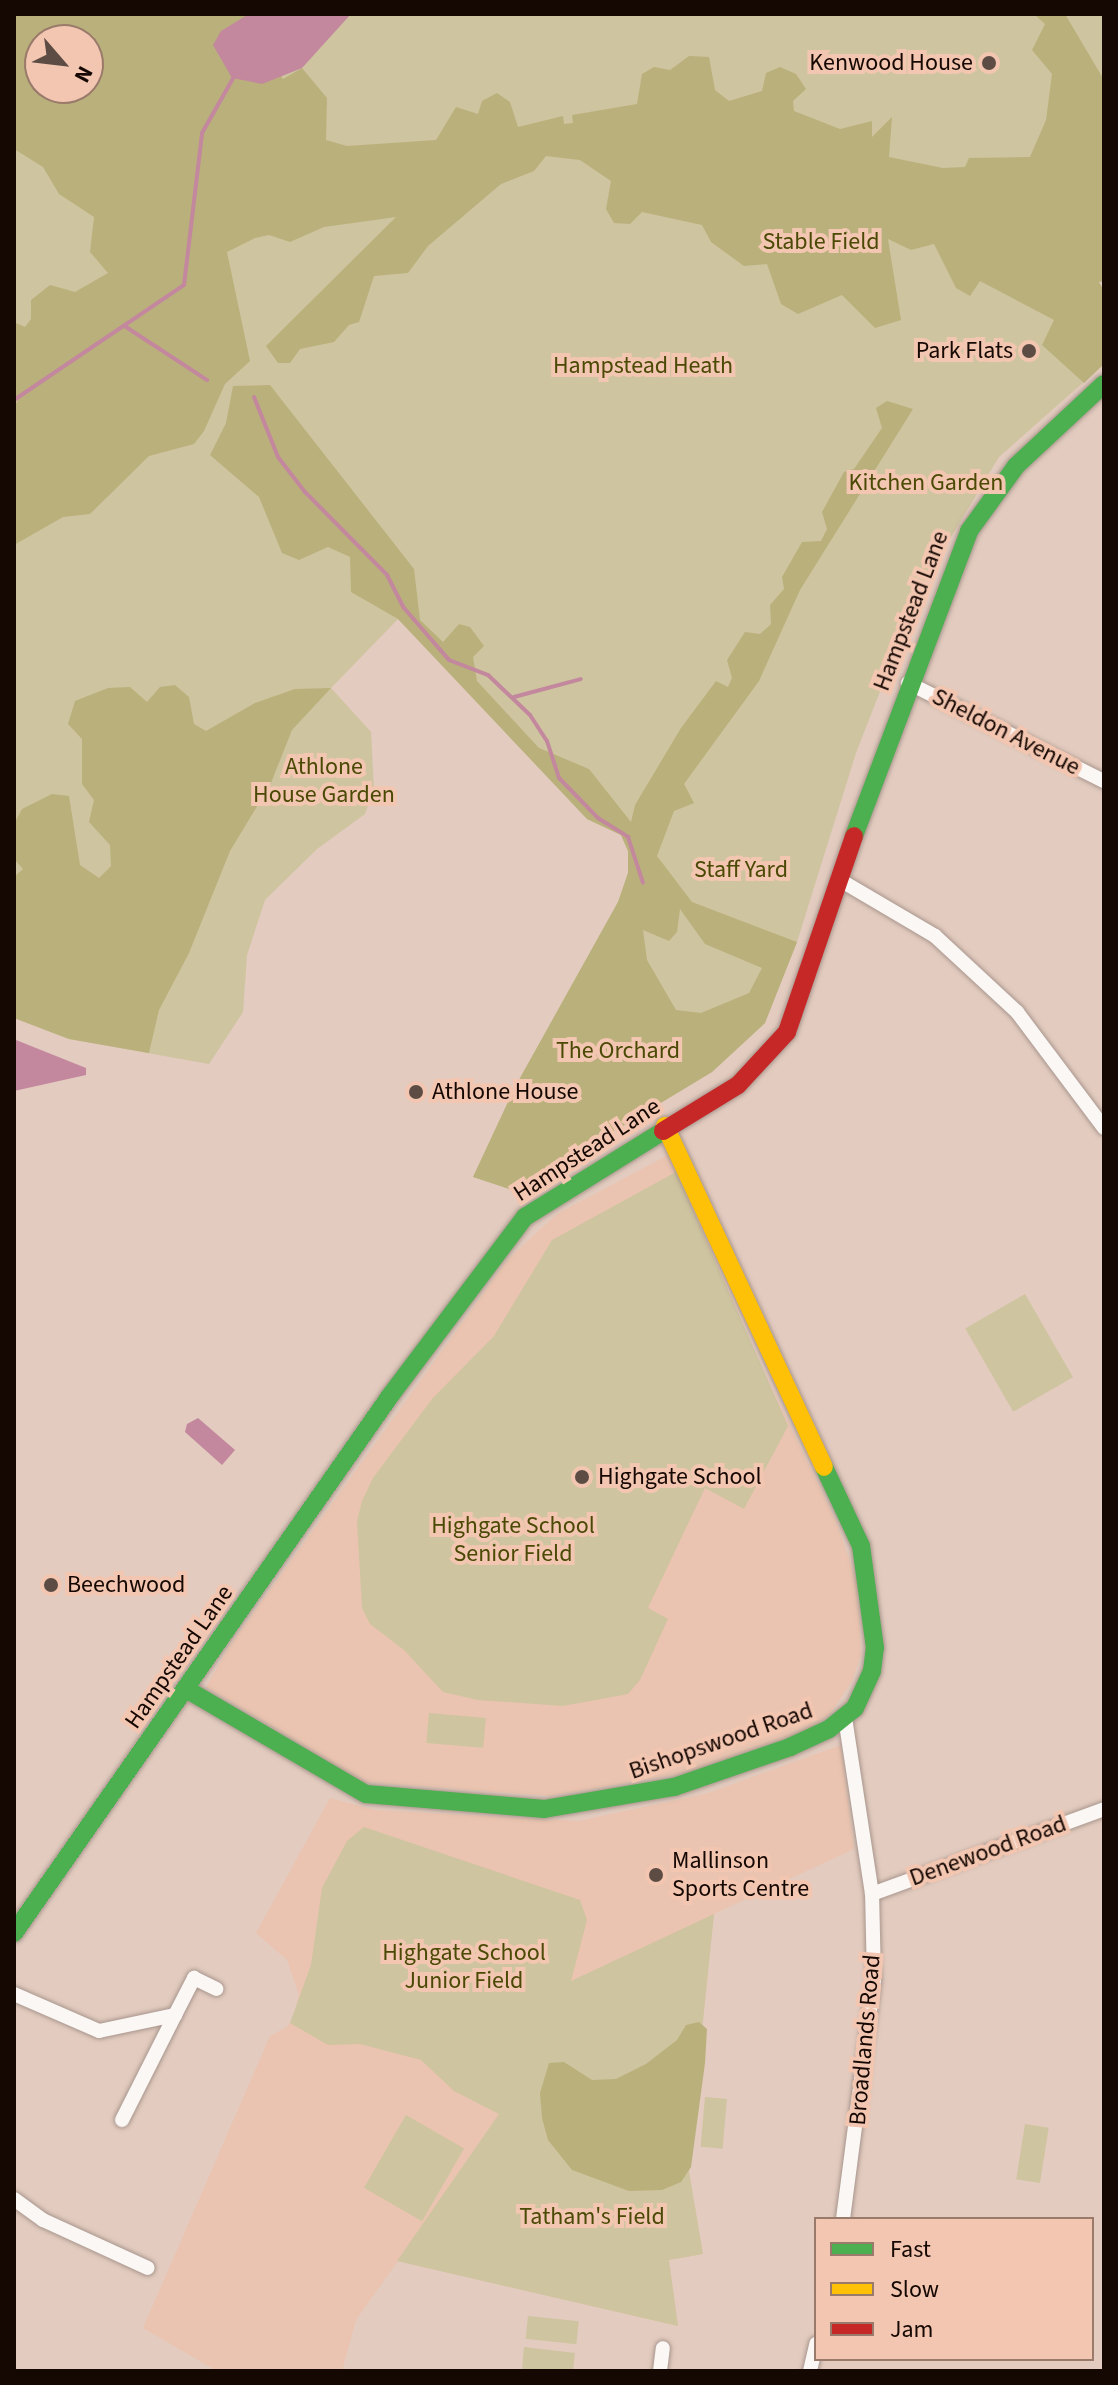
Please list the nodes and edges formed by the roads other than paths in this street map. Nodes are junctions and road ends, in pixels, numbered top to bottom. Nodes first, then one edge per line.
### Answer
1 (1104, 384) edge
2 (908, 683) junction
3 (1104, 781) edge
4 (840, 880) junction
5 (665, 1126) junction
6 (1104, 1128) edge
7 (186, 1689) junction
8 (845, 1718) junction
9 (1104, 1809) edge
10 (872, 1894) junction
11 (14, 1933) edge
12 (217, 1989) dead end
13 (14, 1994) edge
14 (175, 2015) junction
15 (122, 2120) dead end
16 (14, 2199) edge
17 (843, 2217) edge
18 (148, 2268) dead end
19 (663, 2348) dead end
20 (660, 2371) edge

1 - 2 main road, Hampstead Lane
2 - 3 street, Sheldon Avenue
2 - 4 main road, Hampstead Lane
4 - 5 main road, Hampstead Lane
4 - 6 street
5 - 7 main road, Hampstead Lane
5 - 8 main road, Bishopswood Road
7 - 8 main road, Bishopswood Road
7 - 11 main road, Hampstead Lane
8 - 10 street, Broadlands Road
9 - 10 street, Denewood Road
10 - 17 street, Broadlands Road
12 - 14 street
13 - 14 street
14 - 15 street
16 - 18 street
19 - 20 street

